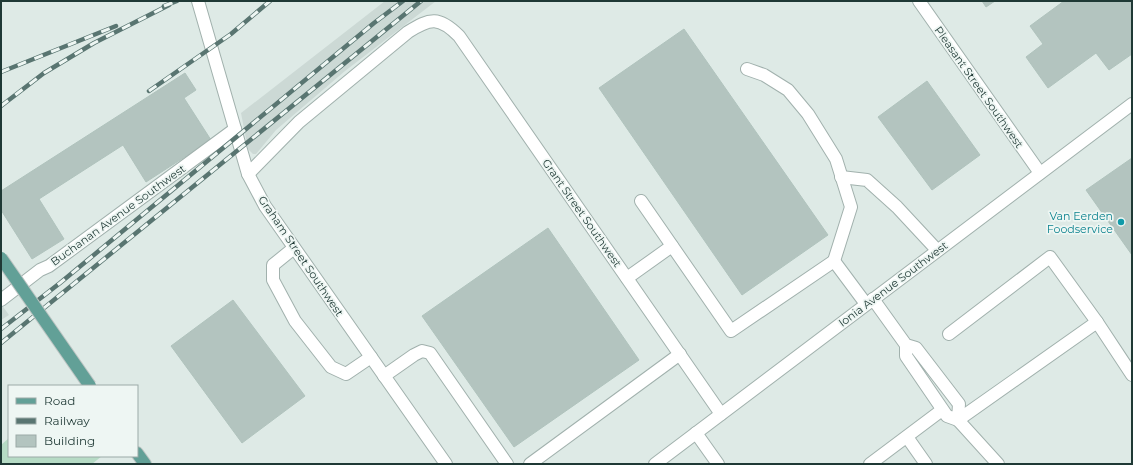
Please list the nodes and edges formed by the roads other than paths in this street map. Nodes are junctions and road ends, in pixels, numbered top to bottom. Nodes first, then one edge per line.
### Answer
1 (198, 1) edge
2 (919, 1) edge
3 (747, 69) dead end
4 (1132, 104) edge
5 (235, 129) junction
6 (1040, 173) junction
7 (248, 174) junction
8 (841, 177) junction
9 (641, 201) dead end
10 (672, 246) junction
11 (294, 248) junction
12 (937, 250) junction
13 (1, 258) edge
14 (834, 261) junction
15 (627, 278) junction
16 (1, 300) edge
17 (870, 301) junction
18 (1097, 322) junction
19 (949, 334) dead end
20 (906, 345) junction
21 (680, 354) junction
22 (371, 357) junction
23 (1132, 375) edge
24 (384, 376) junction
25 (89, 385) edge
26 (942, 410) junction
27 (721, 414) junction
28 (958, 420) junction
29 (696, 434) junction
30 (907, 437) junction
31 (138, 455) edge
32 (144, 464) edge
33 (446, 464) edge
34 (507, 464) edge
35 (530, 464) edge
36 (655, 464) edge
37 (718, 464) edge
38 (870, 464) edge
39 (926, 464) edge
40 (998, 464) edge

1 - 5 street, Graham Street Southwest
2 - 6 street, Pleasant Street Southwest
3 - 8 street
4 - 6 street, Ionia Avenue Southwest
5 - 7 street, Graham Street Southwest
5 - 16 street, Buchanan Avenue Southwest
6 - 12 street, Ionia Avenue Southwest
7 - 11 street, Graham Street Southwest
7 - 15 street, Grant Street Southwest
8 - 12 street
8 - 14 street
9 - 10 street
10 - 14 street
10 - 15 street
11 - 22 street, Graham Street Southwest
11 - 22 street
12 - 17 street, Ionia Avenue Southwest
13 - 25 main road, bridge
14 - 17 street
15 - 21 street, Grant Street Southwest
17 - 20 street
17 - 27 street, Ionia Avenue Southwest
18 - 19 street
18 - 23 street
18 - 28 street
20 - 26 street
20 - 28 street
21 - 27 street, Grant Street Southwest
21 - 35 street
22 - 24 street, Graham Street Southwest
24 - 33 street, Graham Street Southwest
24 - 34 street
26 - 28 street
26 - 30 street
27 - 29 street, Ionia Avenue Southwest
28 - 40 street
29 - 36 street, Ionia Avenue Southwest
29 - 37 street
30 - 38 street
30 - 39 street
31 - 32 main road

